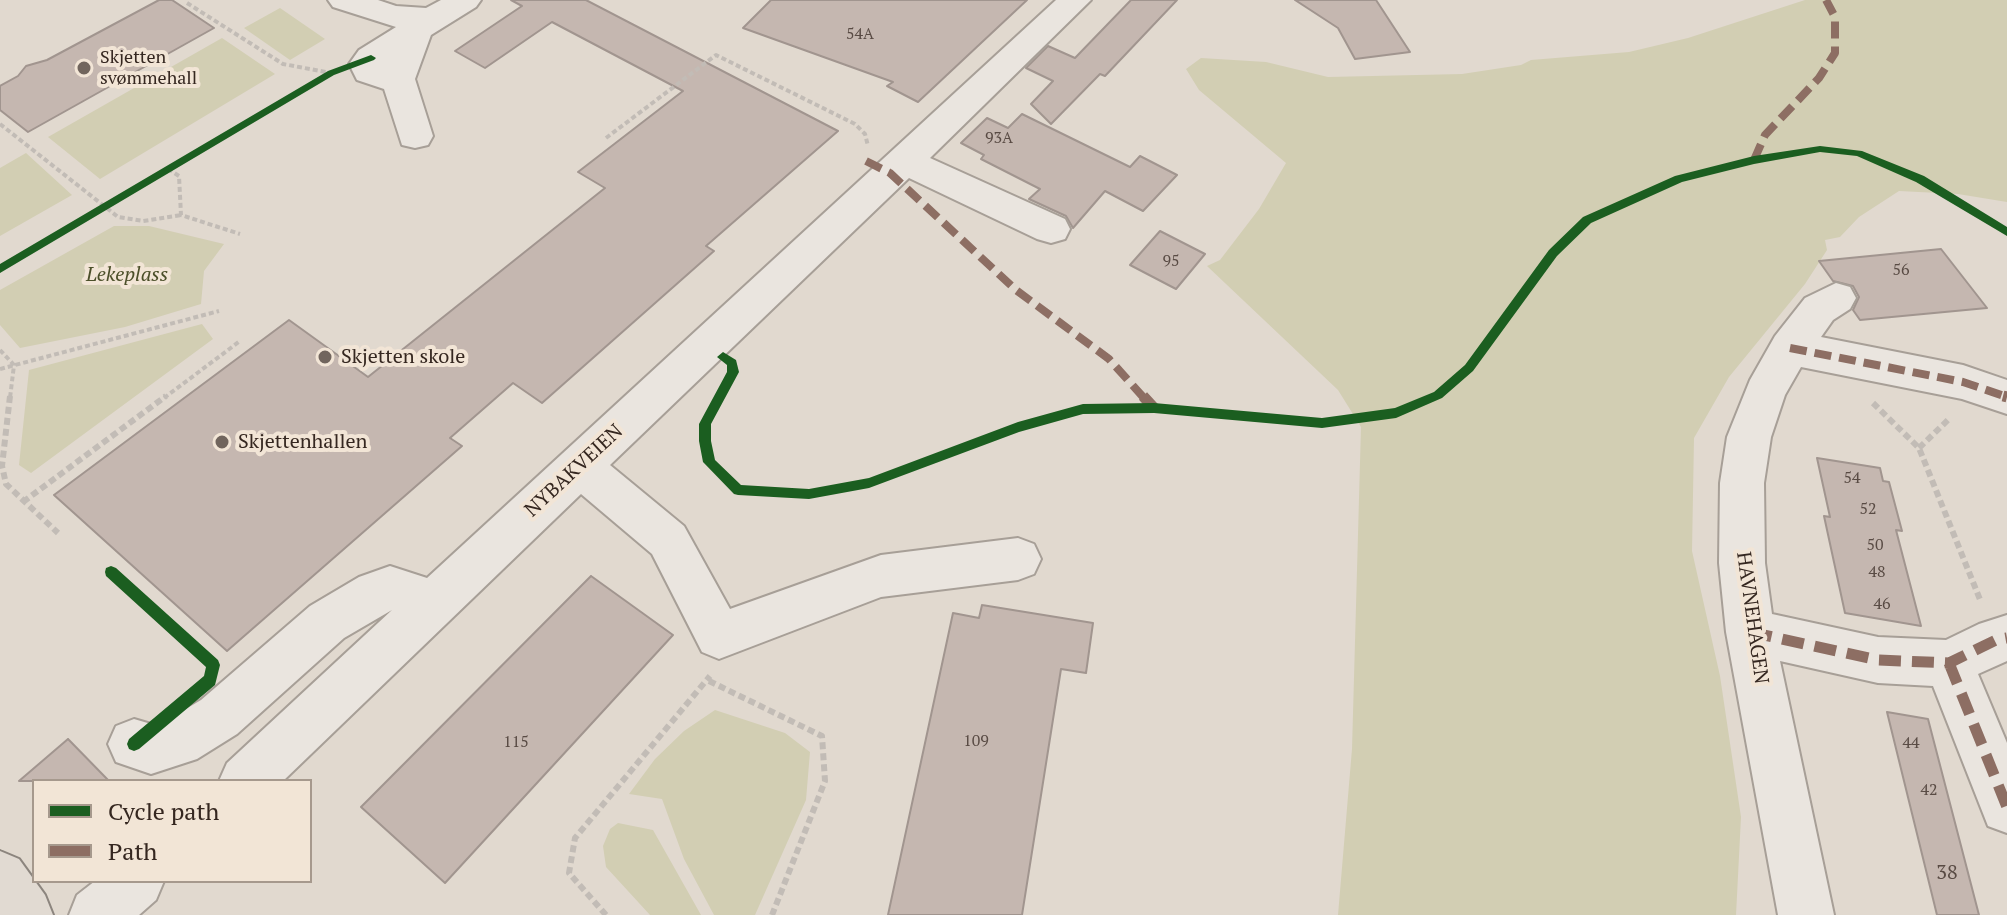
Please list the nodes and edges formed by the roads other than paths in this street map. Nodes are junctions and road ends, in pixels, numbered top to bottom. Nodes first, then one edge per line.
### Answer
1 (344, 0) edge
2 (465, 0) edge
3 (1075, 0) edge
4 (424, 24) junction
5 (415, 136) dead end
6 (886, 155) junction
7 (1051, 229) dead end
8 (1836, 298) dead end
9 (1790, 348) junction
10 (2007, 397) edge
11 (579, 466) junction
12 (1018, 559) dead end
13 (429, 606) junction
14 (1750, 632) junction
15 (2001, 639) edge
16 (1949, 663) junction
17 (134, 744) dead end
18 (247, 779) edge
19 (2007, 807) edge
20 (0, 878) edge
21 (135, 883) edge
22 (25, 915) edge
23 (97, 915) edge
24 (1806, 915) edge

1 - 4 street
2 - 4 street
3 - 6 street, NYBAKVEIEN
4 - 5 street
6 - 7 street
6 - 11 street, NYBAKVEIEN
8 - 9 street, HAVNEHAGEN
9 - 10 street
9 - 14 street, HAVNEHAGEN
11 - 12 street
11 - 13 street, NYBAKVEIEN
13 - 17 street
13 - 18 street, NYBAKVEIEN
14 - 16 street
14 - 24 street, HAVNEHAGEN
15 - 16 street
16 - 19 street
20 - 22 main road
21 - 23 street

